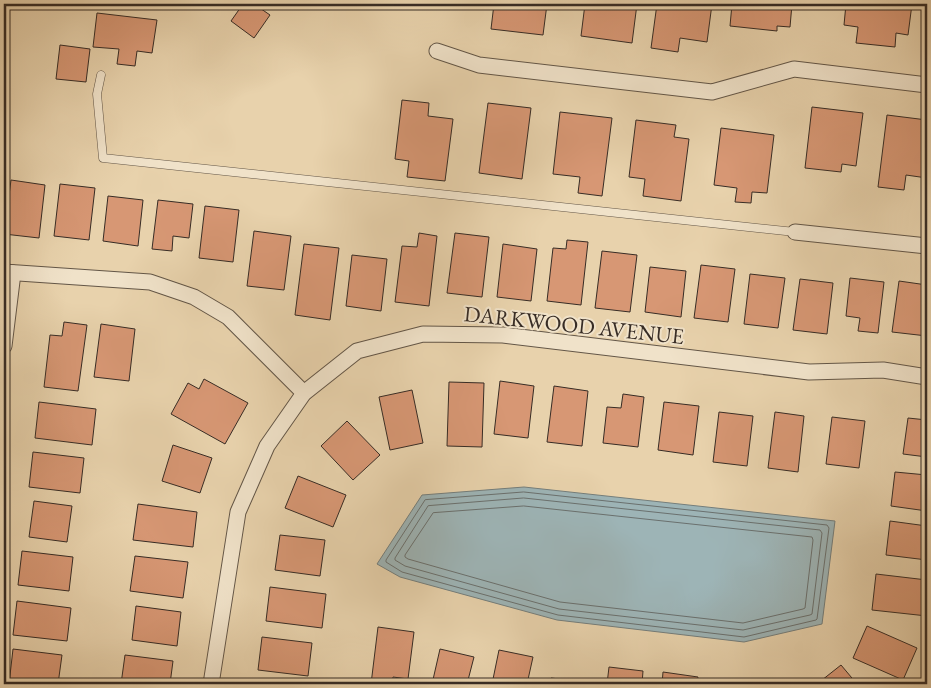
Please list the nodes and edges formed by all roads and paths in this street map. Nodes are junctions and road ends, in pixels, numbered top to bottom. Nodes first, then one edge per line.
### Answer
1 (437, 51) dead end
2 (101, 75) dead end
3 (927, 85) edge
4 (795, 232) joint
5 (927, 246) edge
6 (8, 272) edge
7 (4, 346) edge
8 (927, 377) edge
9 (304, 393) junction
10 (211, 684) edge

1 - 3 street
2 - 4 lane
4 - 5 street
6 - 7 street
6 - 9 street
8 - 9 street, DARKWOOD AVENUE
9 - 10 street, DARKWOOD AVENUE

